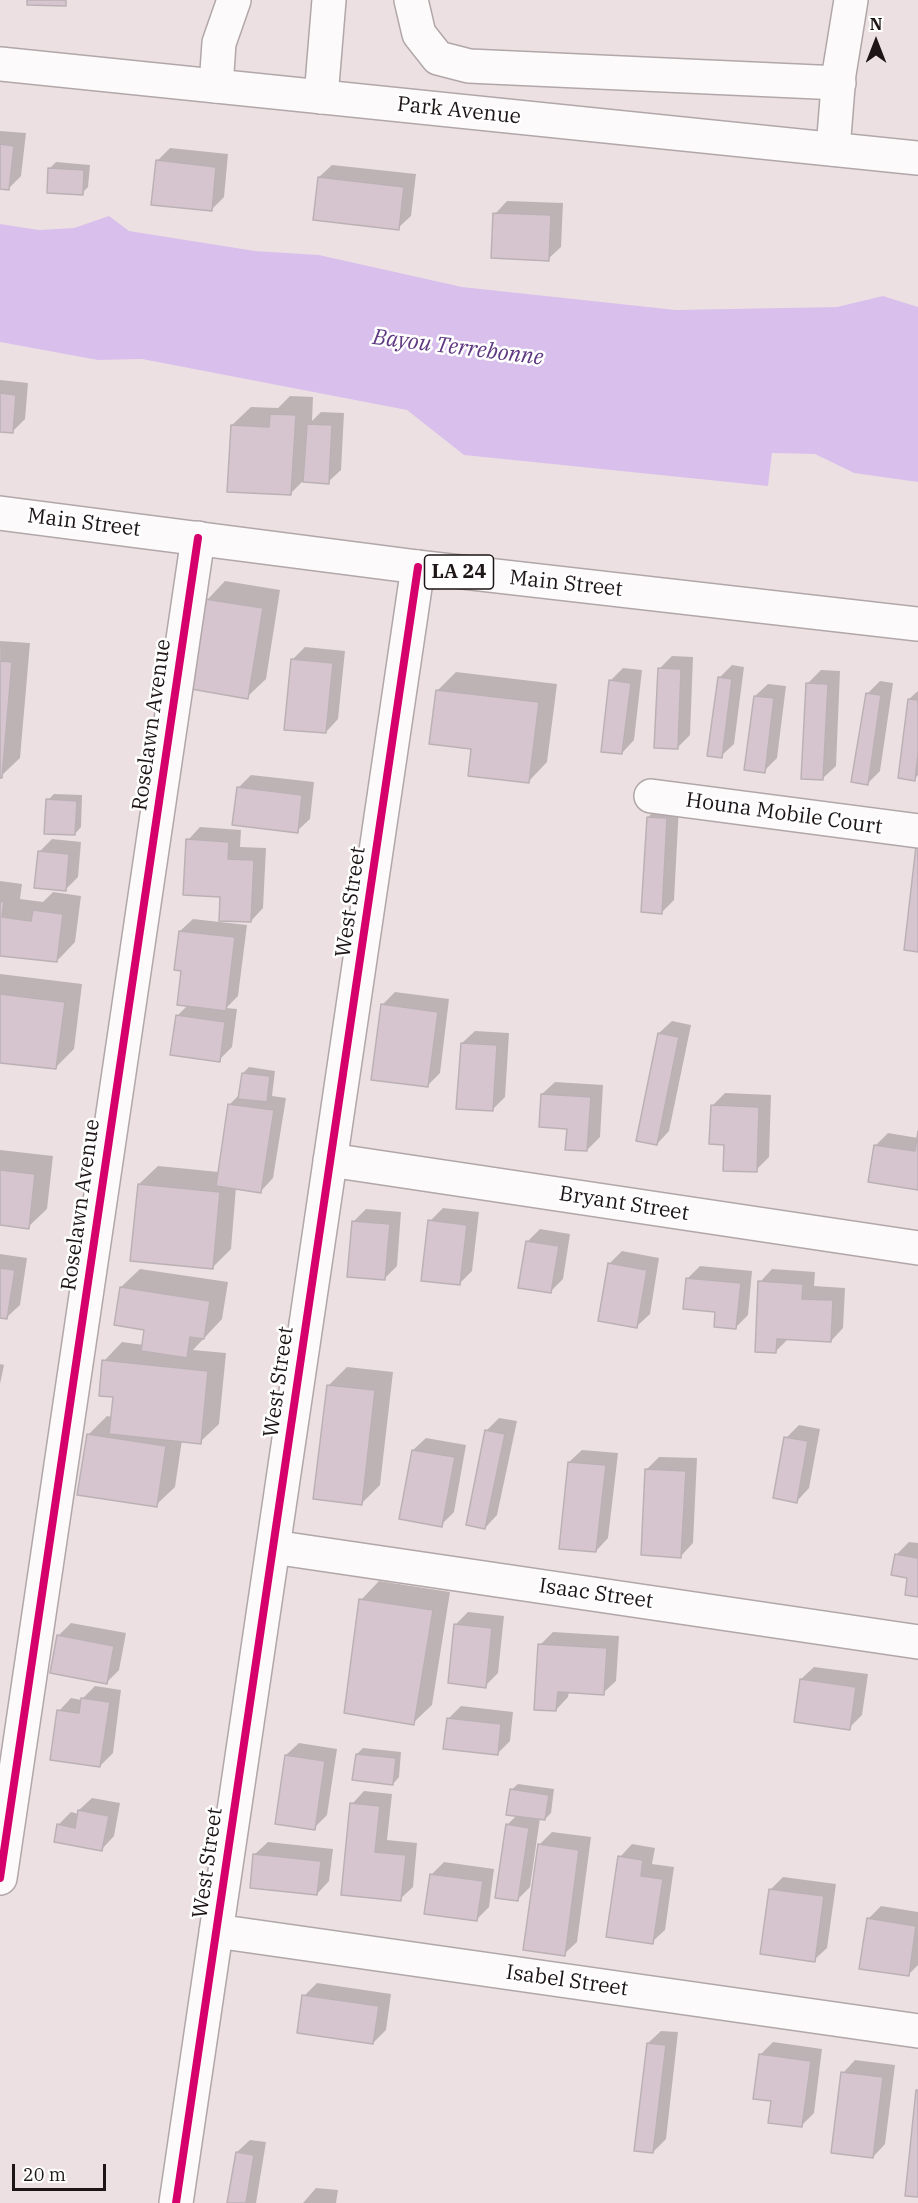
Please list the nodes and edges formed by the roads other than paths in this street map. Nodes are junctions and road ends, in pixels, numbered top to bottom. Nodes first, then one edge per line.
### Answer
1 (234, 0) edge
2 (329, 0) edge
3 (411, 0) edge
4 (851, 0) edge
5 (0, 64) edge
6 (838, 83) junction
7 (216, 86) junction
8 (321, 97) junction
9 (833, 149) junction
10 (918, 158) edge
11 (0, 513) edge
12 (198, 538) junction
13 (418, 567) junction
14 (918, 624) edge
15 (651, 796) dead end
16 (918, 831) edge
17 (330, 1160) junction
18 (918, 1248) edge
19 (273, 1547) junction
20 (918, 1641) edge
21 (0, 1878) edge
22 (216, 1931) junction
23 (918, 2031) edge
24 (176, 2203) edge

1 - 7 street
2 - 8 street
3 - 6 street
4 - 6 street
5 - 7 street, Park Avenue
6 - 9 street
7 - 8 street, Park Avenue
8 - 9 street, Park Avenue
9 - 10 street, Park Avenue
11 - 12 street, Main Street / LA 24
12 - 13 street, Main Street / LA 24
12 - 21 street, Roselawn Avenue
13 - 14 street, Main Street / LA 24
13 - 17 street, West Street
15 - 16 street, Houna Mobile Court
17 - 18 street, Bryant Street
17 - 19 street, West Street
19 - 20 street, Isaac Street
19 - 22 street, West Street
22 - 23 street, Isabel Street
22 - 24 street, West Street

